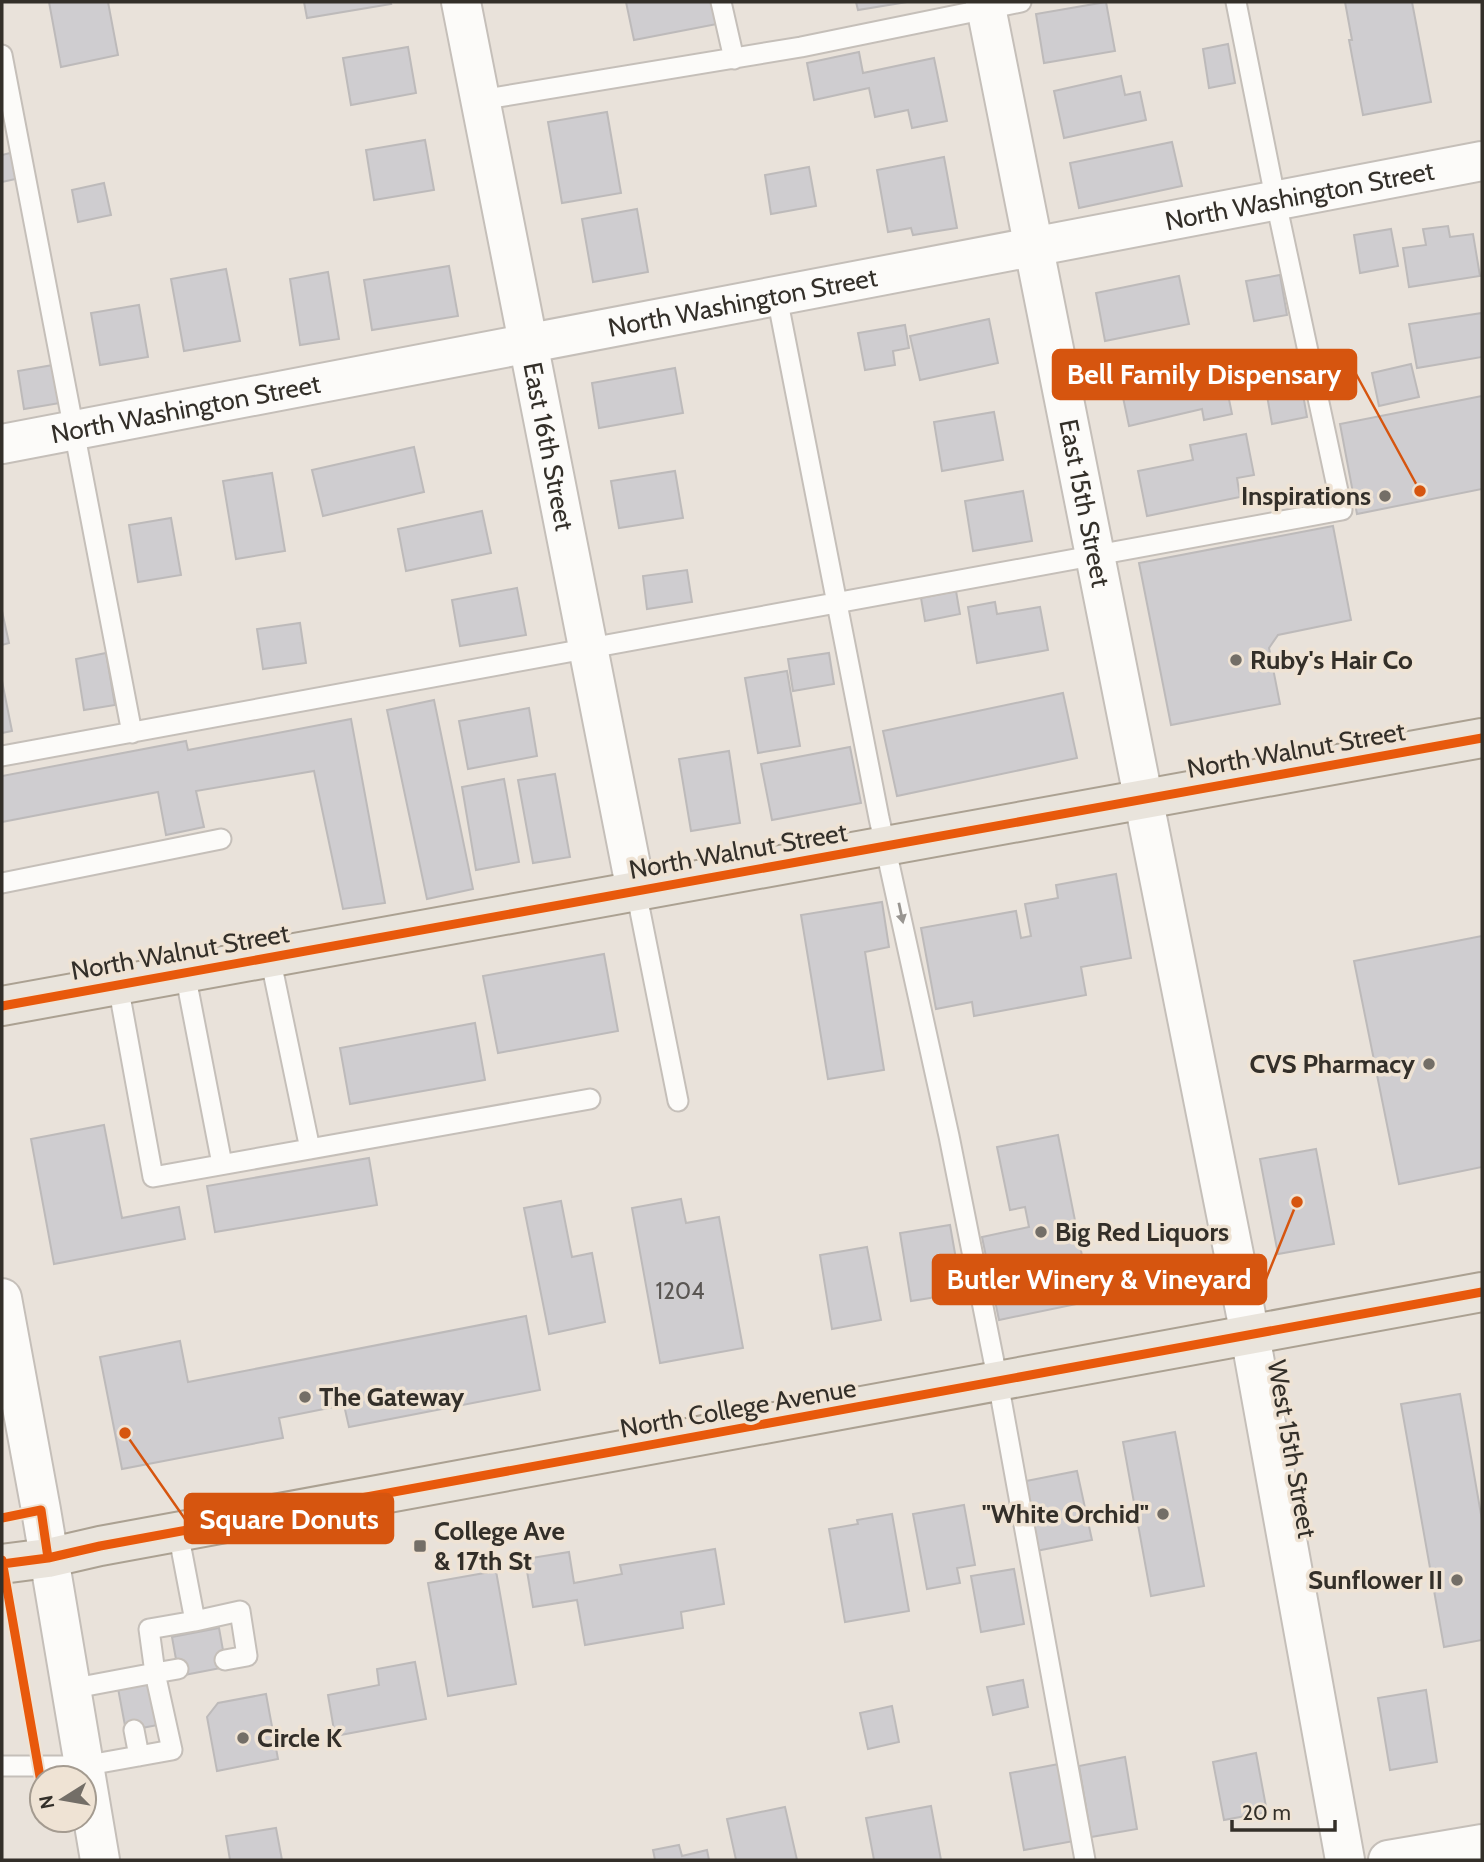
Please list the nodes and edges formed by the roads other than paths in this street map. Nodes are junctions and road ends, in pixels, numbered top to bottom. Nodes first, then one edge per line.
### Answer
1 (461, 2) edge
2 (721, 2) edge
3 (1236, 2) edge
4 (998, 4) edge
5 (2, 55) edge
6 (734, 59) junction
7 (480, 100) junction
8 (1482, 161) edge
9 (1276, 202) junction
10 (1034, 248) junction
11 (777, 297) junction
12 (527, 345) junction
13 (73, 430) junction
14 (2, 444) edge
15 (1096, 554) junction
16 (836, 603) junction
17 (588, 650) junction
18 (132, 733) junction
19 (1482, 738) edge
20 (2, 756) edge
21 (1144, 798) junction
22 (221, 839) dead end
23 (886, 846) junction
24 (2, 883) edge
25 (636, 891) junction
26 (270, 957) junction
27 (185, 973) junction
28 (118, 985) junction
29 (2, 1006) edge
30 (590, 1099) dead end
31 (678, 1101) dead end
32 (310, 1149) junction
33 (222, 1164) junction
34 (1482, 1292) edge
35 (2, 1297) edge
36 (1250, 1335) junction
37 (998, 1382) junction
38 (178, 1532) junction
39 (48, 1558) junction
40 (2, 1564) edge
41 (195, 1621) junction
42 (225, 1660) dead end
43 (178, 1669) dead end
44 (155, 1673) junction
45 (70, 1689) junction
46 (134, 1730) dead end
47 (139, 1756) junction
48 (83, 1764) edge
49 (94, 1764) edge
50 (2, 1766) edge
51 (28, 1766) edge
52 (95, 1834) edge
53 (1482, 1844) edge
54 (100, 1860) edge
55 (1085, 1860) edge
56 (1345, 1860) edge
57 (1388, 1860) edge

1 - 7 street, East 16th Street
2 - 6 lane
3 - 9 lane
4 - 6 lane
4 - 10 street, East 15th Street
5 - 13 lane
6 - 7 lane
7 - 12 street, East 16th Street
8 - 9 street, North Washington Street
9 - 10 street, North Washington Street
9 - 15 lane
10 - 11 street, North Washington Street
10 - 15 street, East 15th Street
11 - 12 street, North Washington Street
11 - 16 lane
12 - 13 street, North Washington Street
12 - 17 street, East 16th Street
13 - 14 street, North Washington Street
13 - 18 lane
15 - 16 lane
15 - 21 street, East 15th Street
16 - 17 lane
16 - 23 lane
17 - 18 lane
17 - 25 street, East 16th Street
18 - 20 lane
19 - 21 main road, North Walnut Street
21 - 23 main road, North Walnut Street
21 - 36 street, West 15th Street
22 - 24 lane
23 - 25 main road, North Walnut Street
23 -> 37 lane
25 - 26 main road, North Walnut Street
25 - 31 lane
26 - 27 main road, North Walnut Street
26 - 32 lane
27 - 28 main road, North Walnut Street
27 - 33 lane
28 - 29 main road, North Walnut Street
28 - 33 lane
30 - 32 lane
32 - 33 lane
34 - 36 main road, North College Avenue
35 - 39 street
36 - 37 main road, North College Avenue
36 - 56 street, West 15th Street
37 - 38 main road, North College Avenue
37 - 55 lane
38 - 39 main road, North College Avenue
38 - 41 lane
39 - 40 main road, North College Avenue
39 - 45 street
41 - 42 lane
41 - 44 lane
43 - 44 lane
44 - 45 lane
44 - 47 lane
45 - 48 street
46 - 47 lane
47 - 49 lane
50 - 51 lane
52 - 54 street
53 - 57 street

